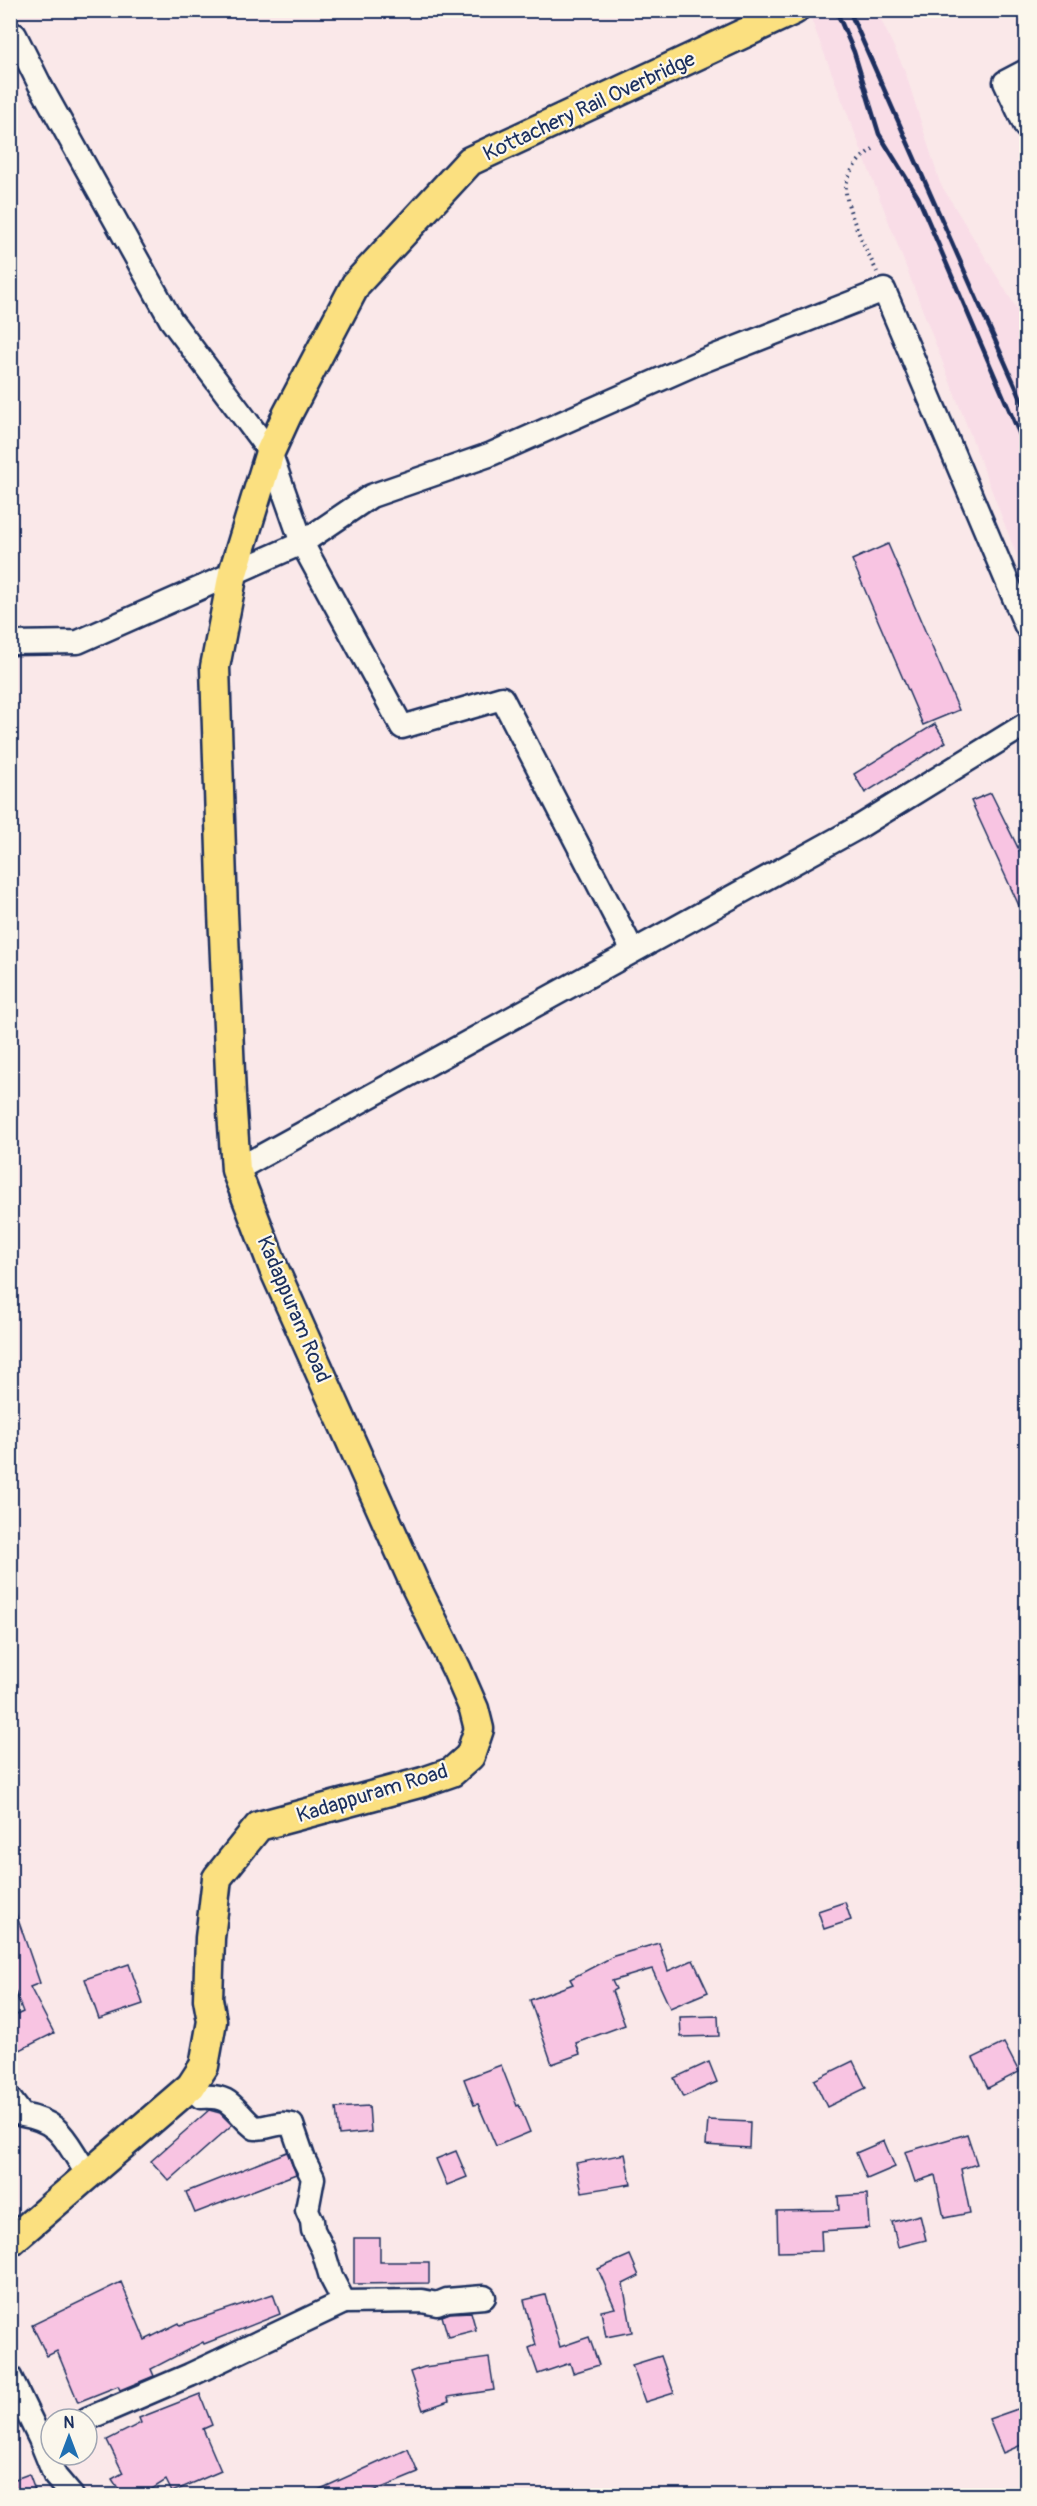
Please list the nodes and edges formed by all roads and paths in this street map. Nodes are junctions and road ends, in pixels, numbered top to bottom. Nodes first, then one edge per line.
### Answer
1 (794, 10) edge
2 (10, 35) edge
3 (1026, 71) edge
4 (1026, 127) edge
5 (873, 149) dead end
6 (884, 290) junction
7 (270, 452) junction
8 (302, 543) junction
9 (232, 573) junction
10 (1026, 626) edge
11 (10, 643) edge
12 (1026, 724) edge
13 (633, 951) junction
14 (236, 1170) junction
15 (191, 2086) junction
16 (10, 2099) edge
17 (89, 2175) junction
18 (10, 2242) edge
19 (484, 2297) dead end
20 (344, 2302) junction
21 (10, 2377) edge
22 (99, 2414) edge
23 (39, 2425) edge
24 (53, 2467) edge
25 (72, 2496) edge

1 - 7 main road, Kottachery Rail Overbridge
2 - 7 street
3 - 4 street
5 - 6 path
6 - 8 street
6 - 10 street
7 - 8 street
7 - 9 main road, Kottachery Rail Overbridge
8 - 9 street
8 - 13 street
9 - 11 street
9 - 14 main road, Kadappuram Road
12 - 13 street
13 - 14 street
14 - 15 main road, Kadappuram Road
15 - 17 main road, Kadappuram Road
15 - 20 street
16 - 17 street
17 - 18 main road, Kadappuram Road
19 - 20 street
20 - 22 street
21 - 23 street
24 - 25 street

